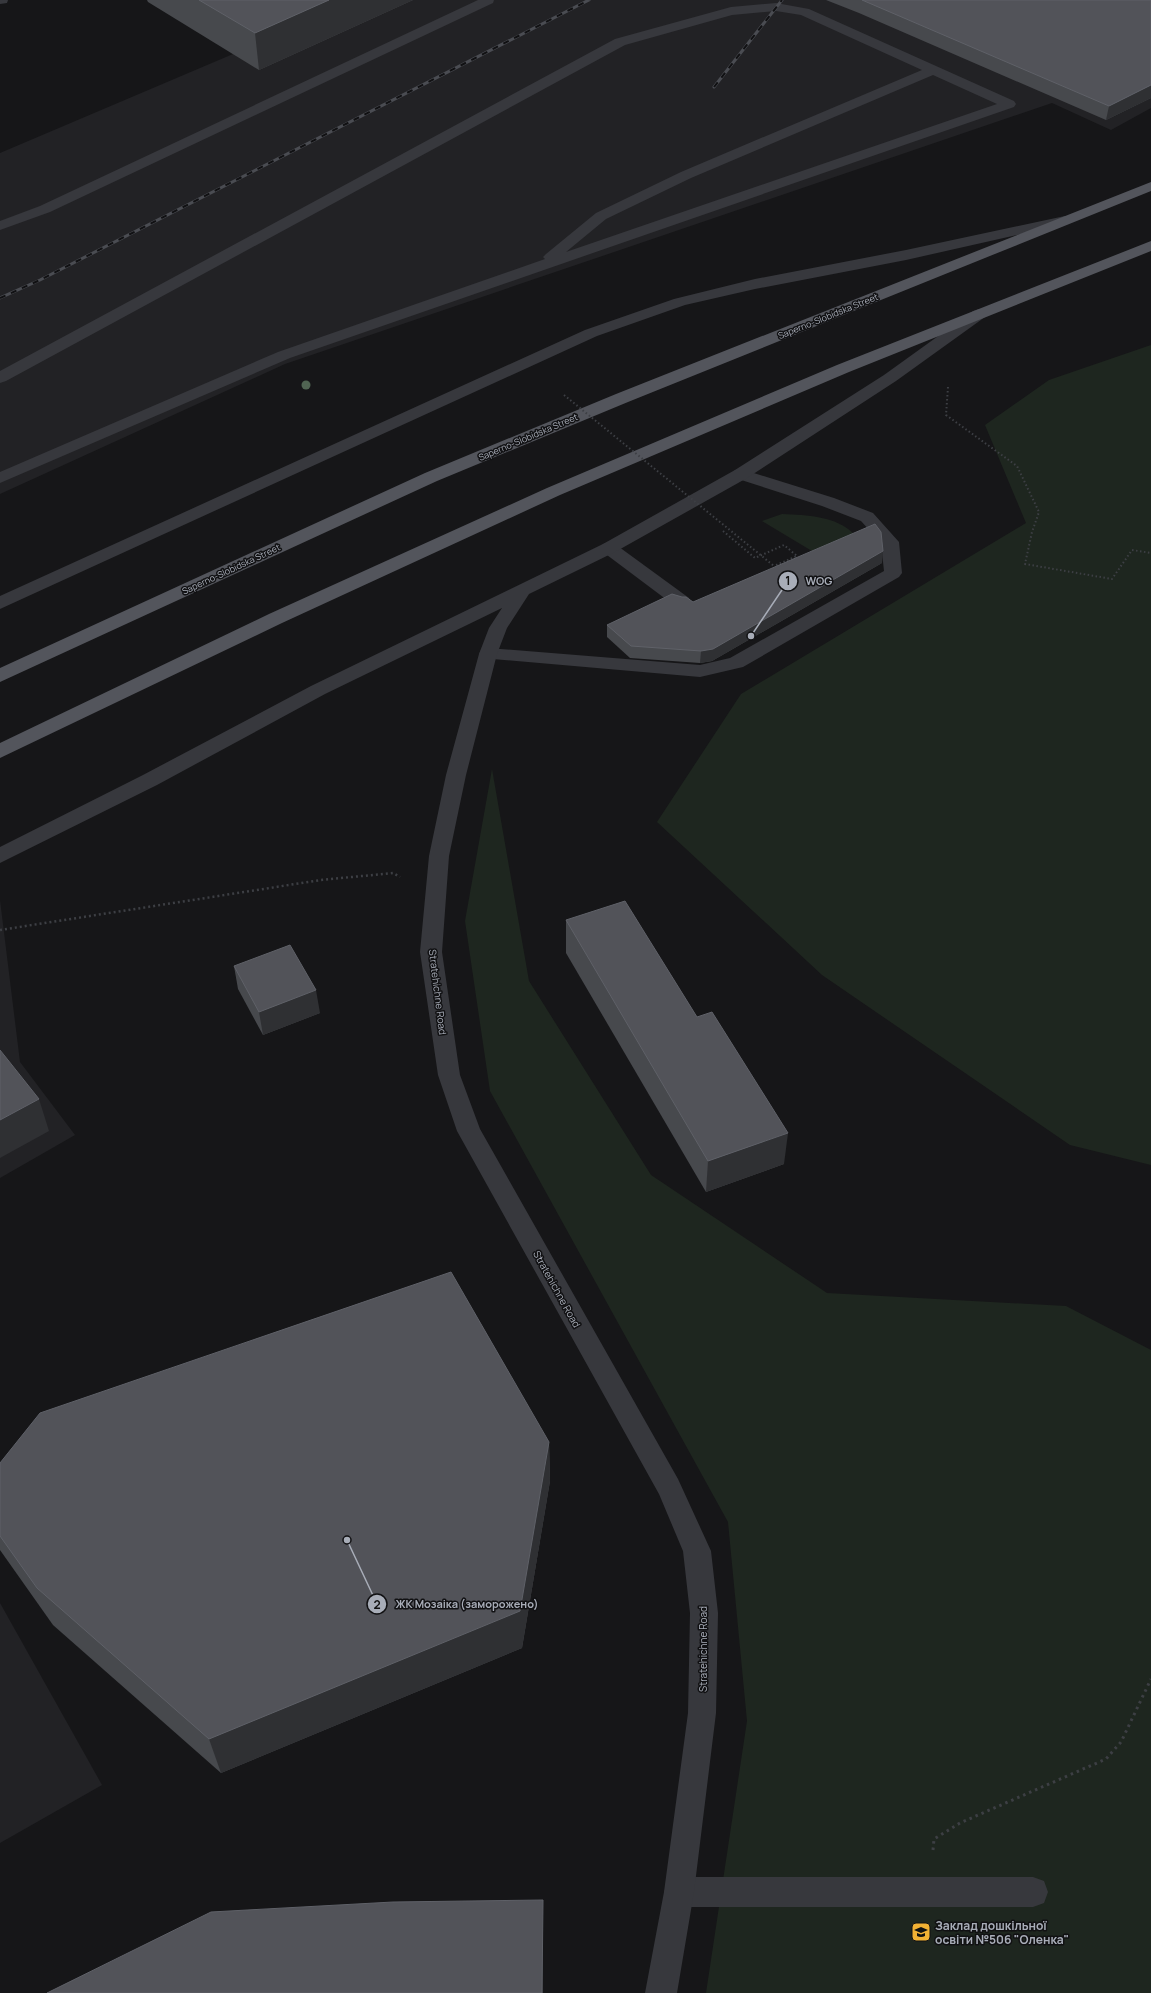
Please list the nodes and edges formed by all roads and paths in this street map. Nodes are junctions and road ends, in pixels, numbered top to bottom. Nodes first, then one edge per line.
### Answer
1 (488, 0) edge
2 (934, 70) junction
3 (1151, 186) edge
4 (1065, 220) junction
5 (0, 226) edge
6 (1151, 246) edge
7 (540, 266) junction
8 (979, 314) junction
9 (0, 378) edge
10 (948, 387) dead end
11 (564, 395) dead end
12 (741, 474) junction
13 (0, 478) edge
14 (723, 531) dead end
15 (609, 548) junction
16 (1151, 553) edge
17 (523, 588) junction
18 (682, 602) edge
19 (0, 603) edge
20 (488, 654) junction
21 (0, 676) edge
22 (0, 751) edge
23 (0, 856) edge
24 (436, 896) junction
25 (0, 930) edge
26 (1151, 1679) edge
27 (679, 1892) junction
28 (927, 1892) junction
29 (1033, 1892) dead end
30 (661, 1993) edge

1 - 5 street
2 - 7 street
2 - 7 street
2 - 9 street
3 - 4 main road, Saperno-Slobidska Street
4 - 19 street, Saperno-Slobidska Street
4 - 21 main road, Saperno-Slobidska Street
6 - 8 main road
7 - 13 street
8 - 12 street
8 - 22 main road
10 - 16 path
11 - 14 path, bridge
12 - 15 street
12 - 20 street
15 - 17 street
15 - 18 street
17 - 20 street, Stratehichne Road
17 - 23 street
20 - 24 street, Stratehichne Road
24 - 25 path
24 - 27 street, Stratehichne Road
26 - 28 path
27 - 28 street
27 - 30 street, Stratehichne Road
28 - 29 street

